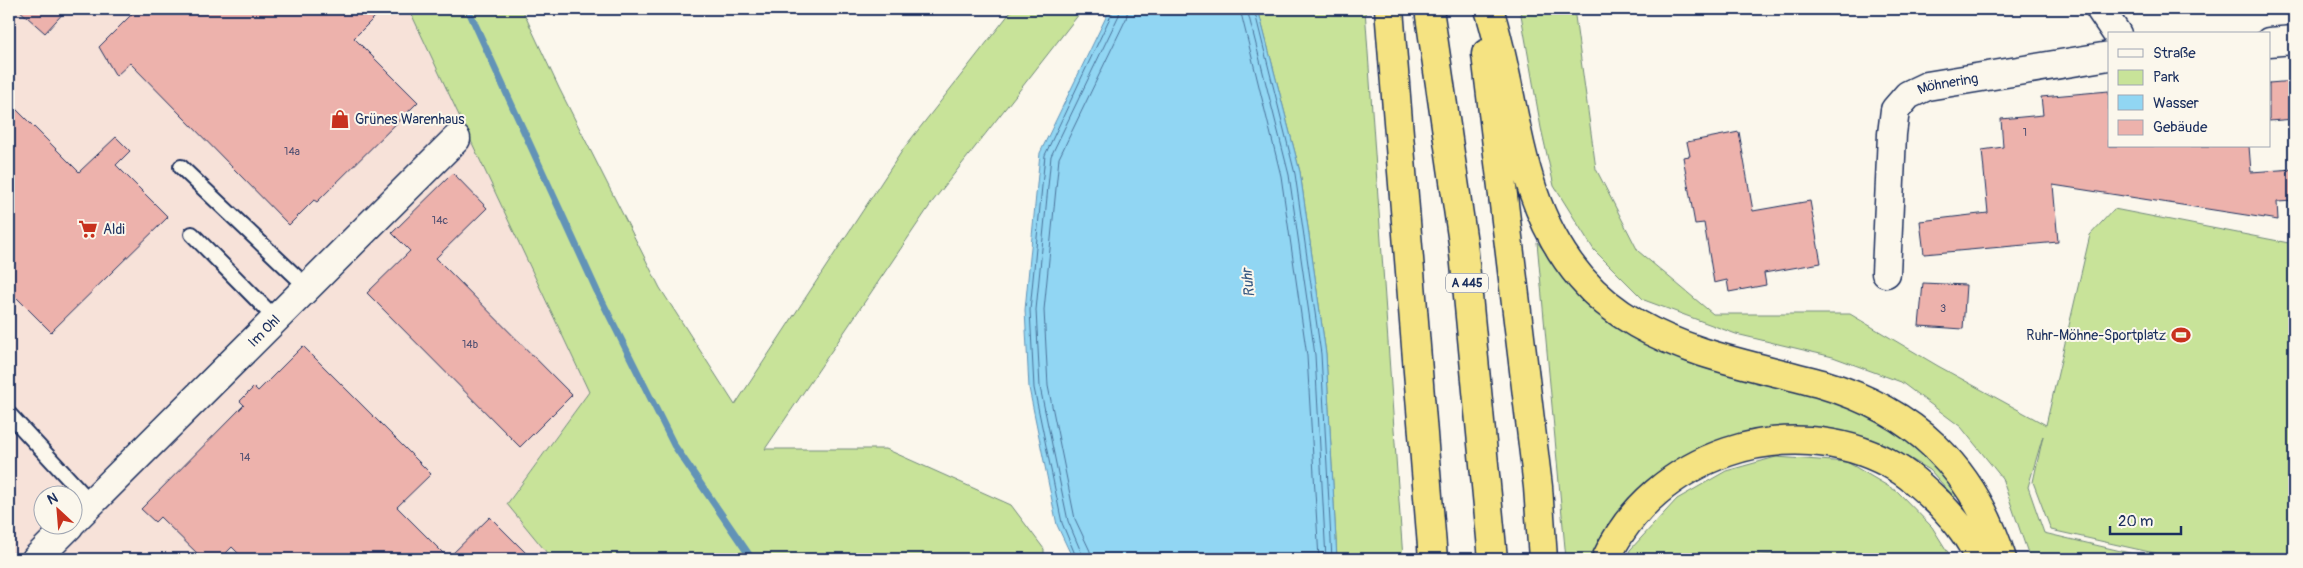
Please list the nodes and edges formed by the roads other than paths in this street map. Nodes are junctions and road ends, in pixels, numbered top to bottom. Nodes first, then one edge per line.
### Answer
1 (1389, 9) edge
2 (1429, 9) edge
3 (1480, 9) edge
4 (1489, 9) edge
5 (2100, 9) edge
6 (2116, 32) edge
7 (2294, 40) edge
8 (2270, 42) edge
9 (2108, 56) edge
10 (456, 138) dead end
11 (181, 168) dead end
12 (192, 234) dead end
13 (1886, 273) dead end
14 (307, 287) junction
15 (276, 319) junction
16 (9, 414) edge
17 (91, 503) junction
18 (82, 512) edge
19 (59, 536) edge
20 (36, 559) edge
21 (1433, 559) edge
22 (1493, 559) edge
23 (1543, 559) edge
24 (1606, 559) edge
25 (1979, 559) edge
26 (2002, 559) edge

1 - 21 highway
2 - 22 highway, A 445
3 - 23 highway
4 - 26 highway
5 - 6 street
7 - 8 street
9 - 13 street, Möhnering
10 - 14 street, Im Ohl
11 - 14 lane
12 - 15 lane
14 - 15 street, Im Ohl
15 - 17 street, Im Ohl
16 - 17 lane
17 - 18 street, Im Ohl
19 - 20 street
24 - 25 highway

